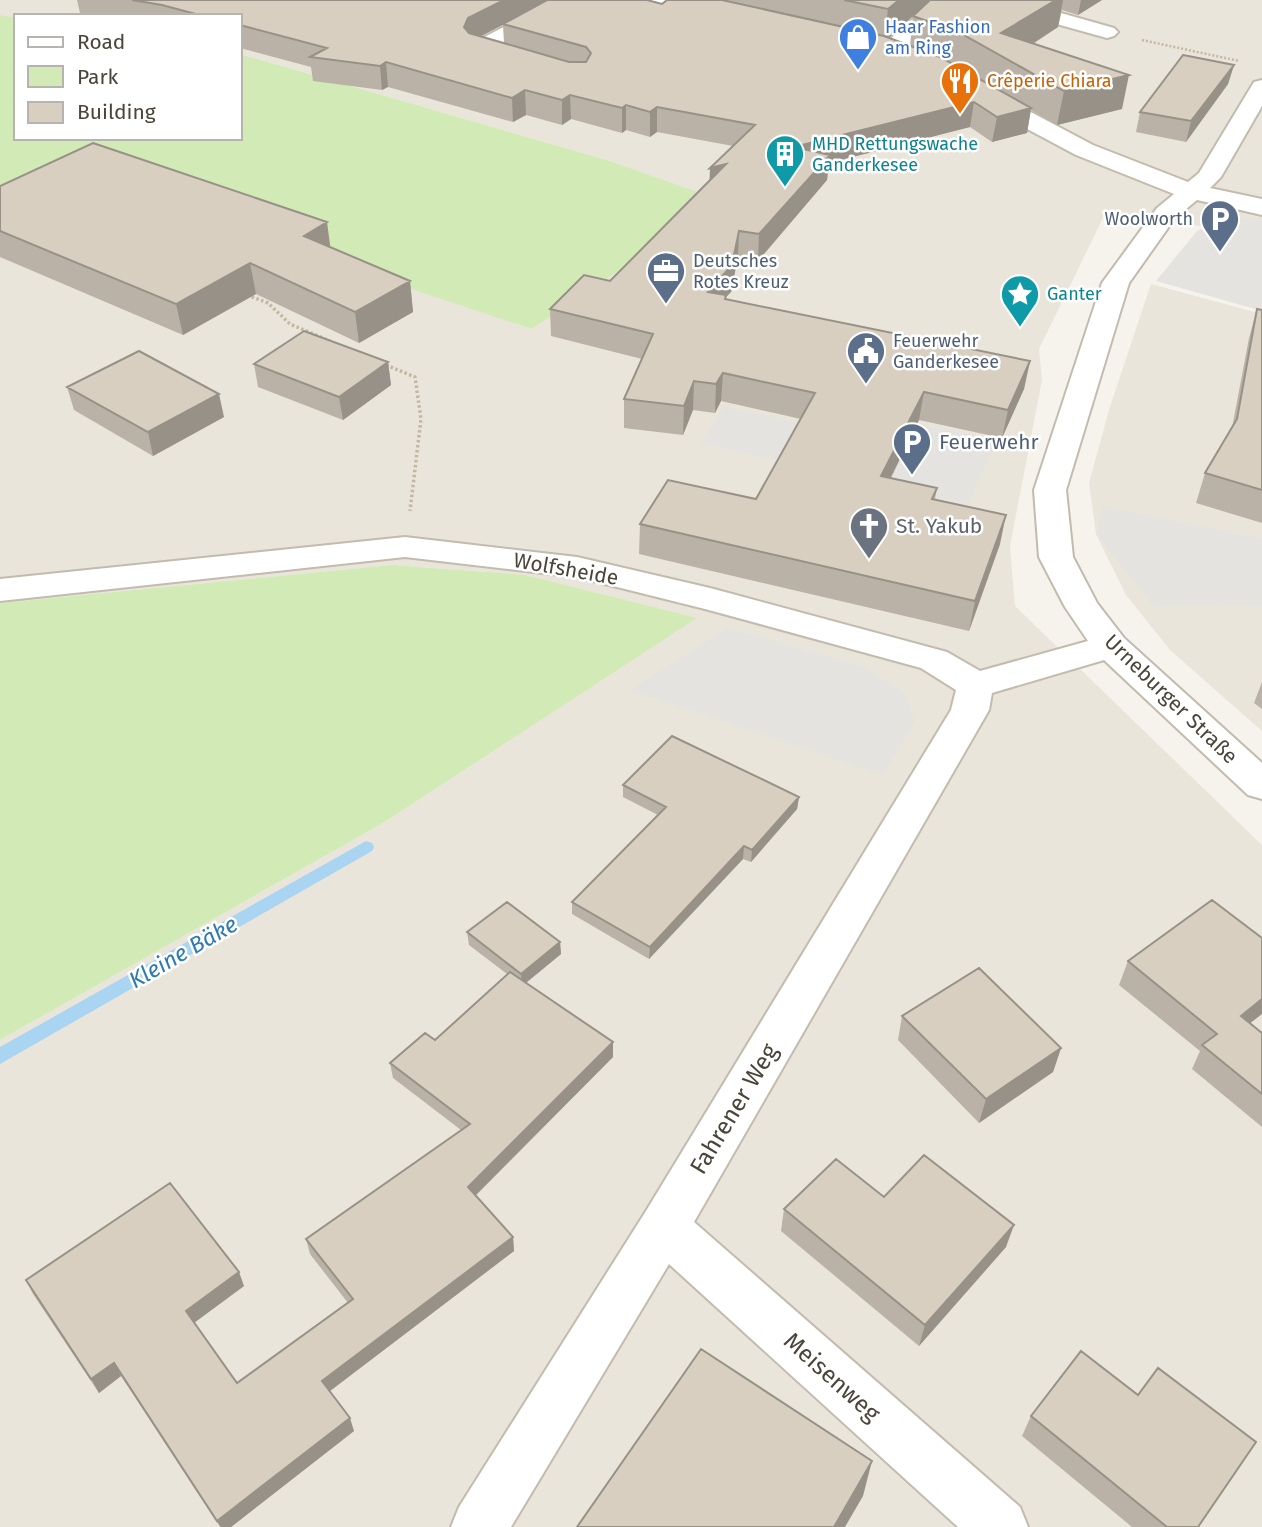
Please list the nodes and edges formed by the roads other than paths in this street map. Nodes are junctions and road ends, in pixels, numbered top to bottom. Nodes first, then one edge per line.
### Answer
1 (571, 0) edge
2 (657, 0) edge
3 (946, 0) edge
4 (992, 0) edge
5 (736, 18) edge
6 (1107, 32) road end
7 (864, 47) edge
8 (889, 52) junction
9 (912, 61) edge
10 (528, 64) edge
11 (1262, 87) edge
12 (970, 88) edge
13 (1189, 191) junction
14 (1262, 207) edge
15 (0, 590) edge
16 (1111, 646) junction
17 (975, 685) junction
18 (1262, 785) edge
19 (664, 1227) junction
20 (479, 1527) edge
21 (1000, 1527) edge

1 - 10 street
2 - 5 street
3 - 8 street
4 - 6 street
7 - 8 street
8 - 9 street
11 - 13 street, Urneburger Straße
12 - 13 street
13 - 14 street
13 - 16 street, Urneburger Straße
15 - 17 street, Wolfsheide
16 - 17 street
16 - 18 street, Urneburger Straße
17 - 19 street, Fahrener Weg
19 - 20 street, Fahrener Weg
19 - 21 street, Meisenweg

